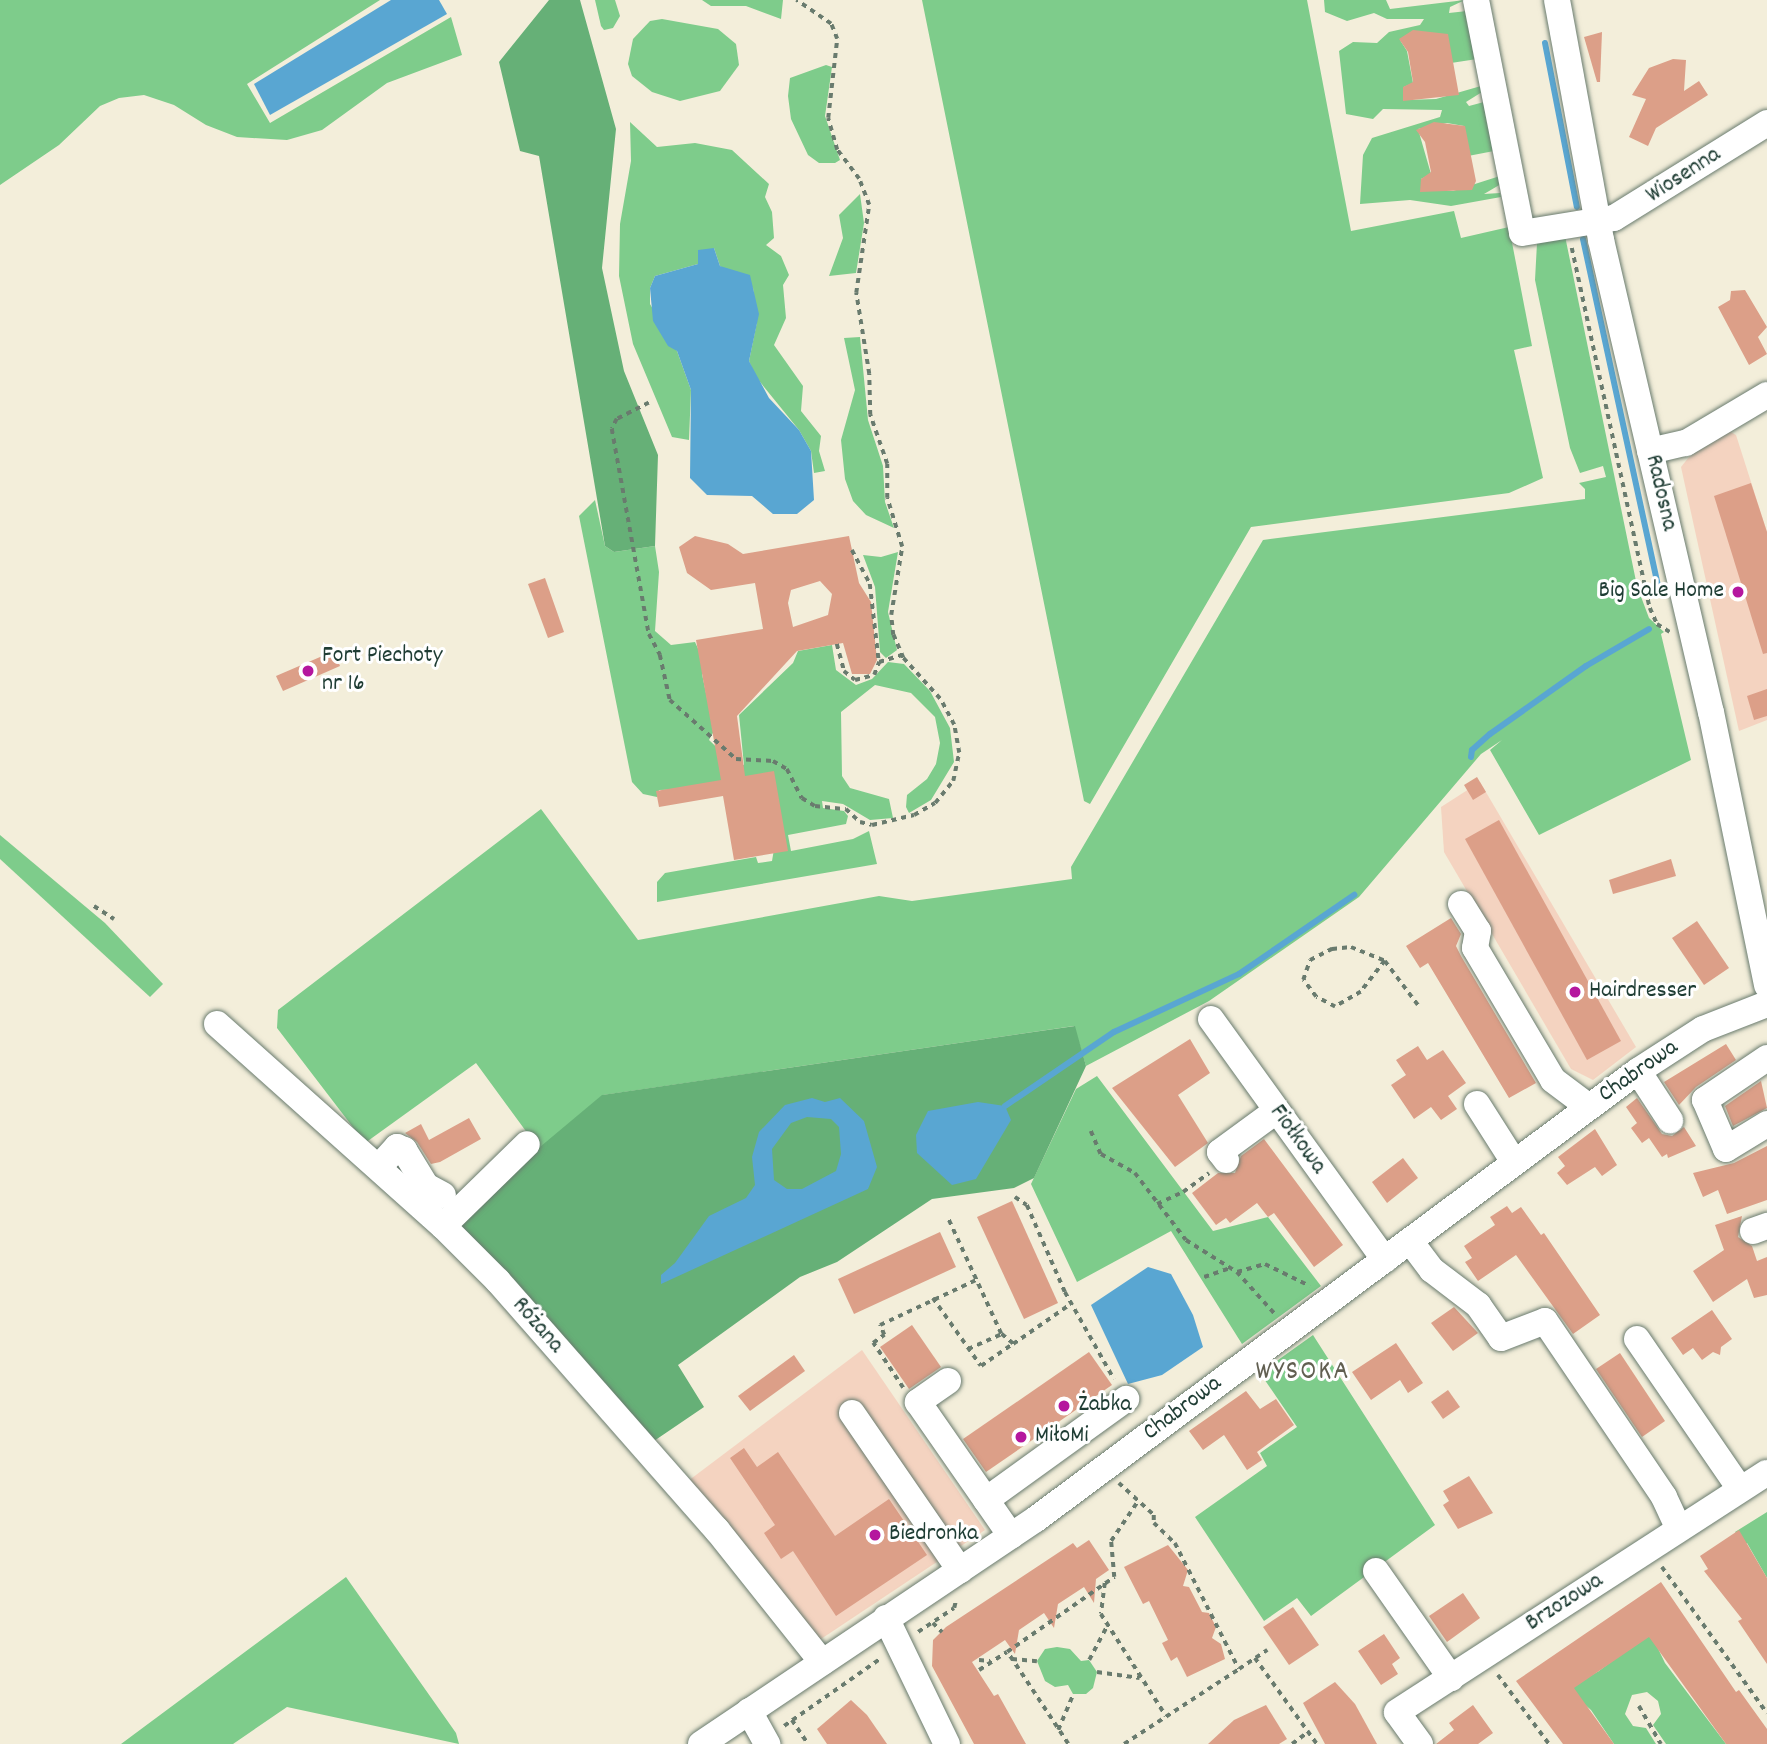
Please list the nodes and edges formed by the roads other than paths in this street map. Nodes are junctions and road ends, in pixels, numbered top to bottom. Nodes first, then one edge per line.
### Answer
1 (1476, 0) edge
2 (1557, 0) edge
3 (1767, 123) edge
4 (1598, 220) junction
5 (1767, 395) edge
6 (1650, 451) junction
7 (1461, 904) dead end
8 (1767, 985) edge
9 (1767, 1004) edge
10 (1210, 1019) dead end
11 (217, 1024) dead end
12 (1767, 1058) edge
13 (1638, 1071) junction
14 (1476, 1104) dead end
15 (1589, 1107) junction
16 (1276, 1111) junction
17 (1670, 1120) dead end
18 (1767, 1124) edge
19 (527, 1144) dead end
20 (1226, 1160) dead end
21 (1514, 1162) junction
22 (379, 1167) junction
23 (443, 1195) dead end
24 (443, 1226) junction
25 (1410, 1241) junction
26 (1385, 1260) junction
27 (1637, 1339) dead end
28 (948, 1381) dead end
29 (1126, 1399) road end
30 (852, 1413) dead end
31 (1767, 1473) edge
32 (1740, 1489) junction
33 (986, 1500) junction
34 (1679, 1529) junction
35 (1011, 1536) junction
36 (1376, 1571) dead end
37 (959, 1583) junction
38 (887, 1618) junction
39 (822, 1662) junction
40 (1451, 1678) junction
41 (749, 1711) junction
42 (701, 1744) edge
43 (766, 1744) edge
44 (947, 1744) edge
45 (1420, 1744) edge

1 - 4 street, Wiosenna
2 - 4 street, Radosna
3 - 4 street, Wiosenna
4 - 6 street, Radosna
5 - 6 street
6 - 8 street, Radosna
7 - 15 street
9 - 13 street, Chabrowa
10 - 16 street, Fiołkowa
11 - 22 street, Różana
12 - 18 street
13 - 15 street, Chabrowa
13 - 17 street
14 - 21 street
15 - 21 street, Chabrowa
16 - 20 street
16 - 26 street, Fiołkowa
19 - 24 street
21 - 25 street, Chabrowa
22 - 23 street
22 - 24 street, Różana
24 - 39 street, Różana
25 - 26 street, Chabrowa
25 - 34 street
26 - 35 street, Chabrowa
27 - 32 street
28 - 33 street
29 - 33 street
30 - 37 street
31 - 32 street, Brzozowa
32 - 34 street, Brzozowa
33 - 35 street
34 - 40 street, Brzozowa
35 - 37 street, Chabrowa
36 - 40 street
37 - 38 street, Chabrowa
38 - 39 street, Chabrowa
38 - 44 street
39 - 41 street, Chabrowa
40 - 45 street, Brzozowa
41 - 42 street, Chabrowa
41 - 43 street

